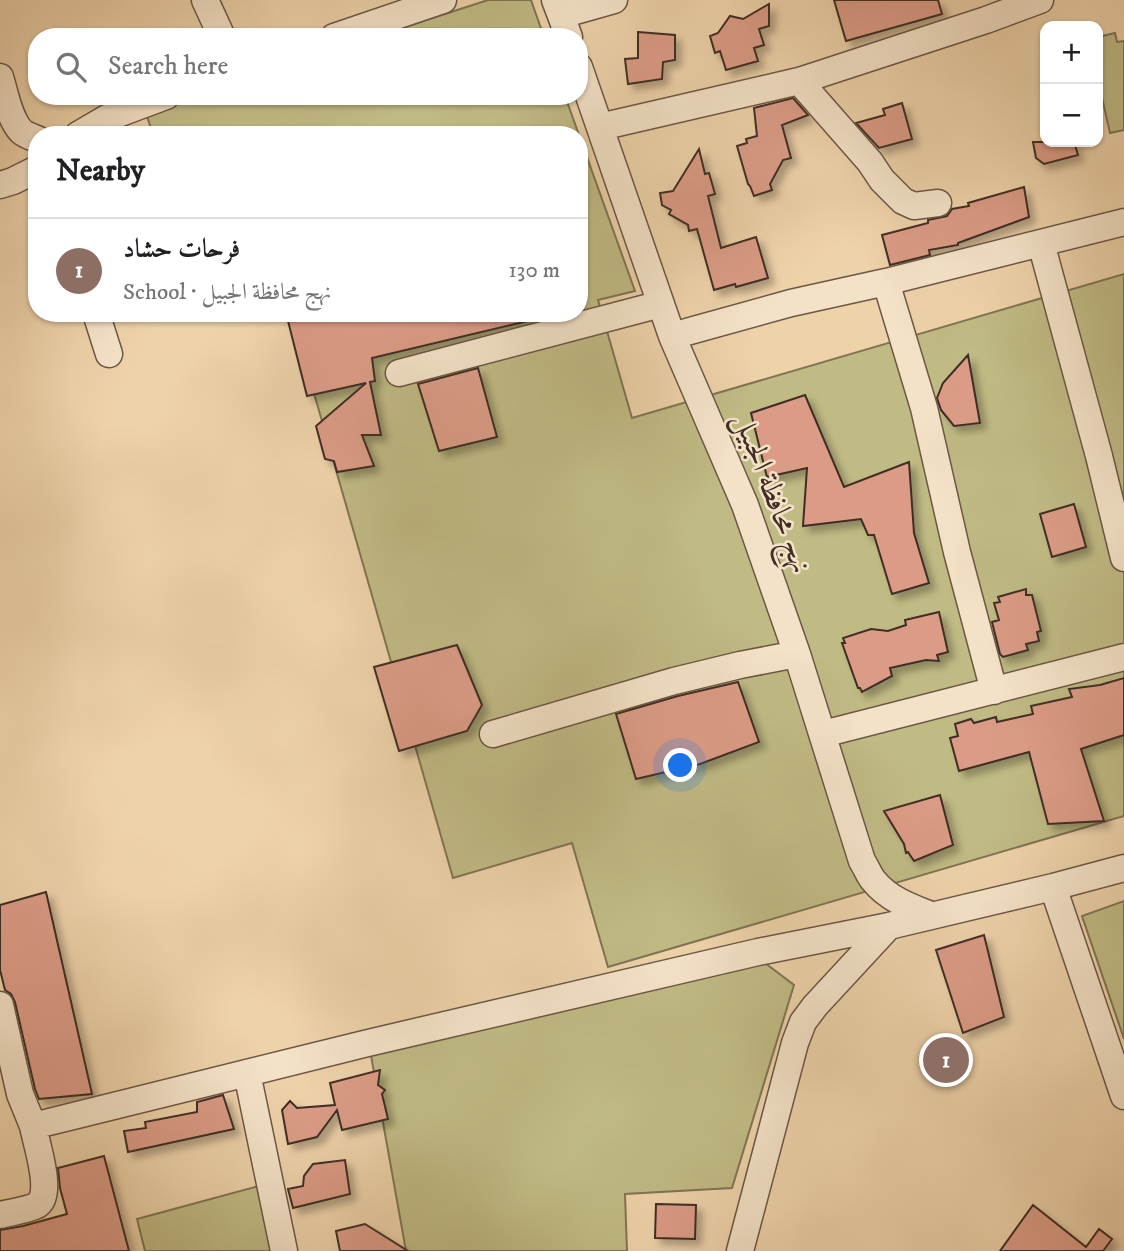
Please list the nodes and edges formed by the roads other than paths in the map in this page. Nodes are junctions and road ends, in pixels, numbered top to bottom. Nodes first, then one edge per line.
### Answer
1 (205, 0) edge
2 (443, 0) edge
3 (614, 0) edge
4 (1040, 0) edge
5 (561, 17) edge
6 (218, 28) edge
7 (361, 28) edge
8 (0, 77) edge
9 (799, 81) junction
10 (588, 93) edge
11 (142, 105) edge
12 (93, 126) edge
13 (600, 127) junction
14 (28, 134) edge
15 (28, 174) edge
16 (0, 185) edge
17 (938, 202) dead end
18 (1124, 222) edge
19 (1041, 243) junction
20 (886, 282) junction
21 (661, 304) junction
22 (99, 322) edge
23 (672, 336) junction
24 (109, 354) dead end
25 (399, 373) dead end
26 (1124, 558) edge
27 (797, 654) junction
28 (1124, 657) edge
29 (994, 691) junction
30 (493, 734) dead end
31 (822, 734) junction
32 (1124, 868) edge
33 (1053, 887) junction
34 (931, 915) junction
35 (889, 926) junction
36 (0, 1005) edge
37 (247, 1073) junction
38 (1124, 1096) edge
39 (33, 1126) junction
40 (0, 1215) edge
41 (284, 1251) edge
42 (740, 1251) edge

1 - 6 street
2 - 7 street
3 - 5 street
4 - 9 street
8 - 14 street
9 - 13 street
9 - 17 street
10 - 13 street, نهج محافظة الجبيل
11 - 12 street
13 - 21 street, نهج محافظة الجبيل
15 - 16 street
18 - 19 street
19 - 20 street
19 - 26 street
20 - 23 street
20 - 29 street
21 - 23 street, نهج محافظة الجبيل
21 - 25 street
22 - 24 street
23 - 27 street, نهج محافظة الجبيل
27 - 30 street
27 - 31 street, نهج محافظة الجبيل
28 - 29 street
29 - 31 street
31 - 34 street, نهج محافظة الجبيل
32 - 33 street
33 - 34 street
33 - 38 street
34 - 35 street
35 - 37 street
35 - 42 street
36 - 39 street
37 - 39 street
37 - 41 street
39 - 40 street

